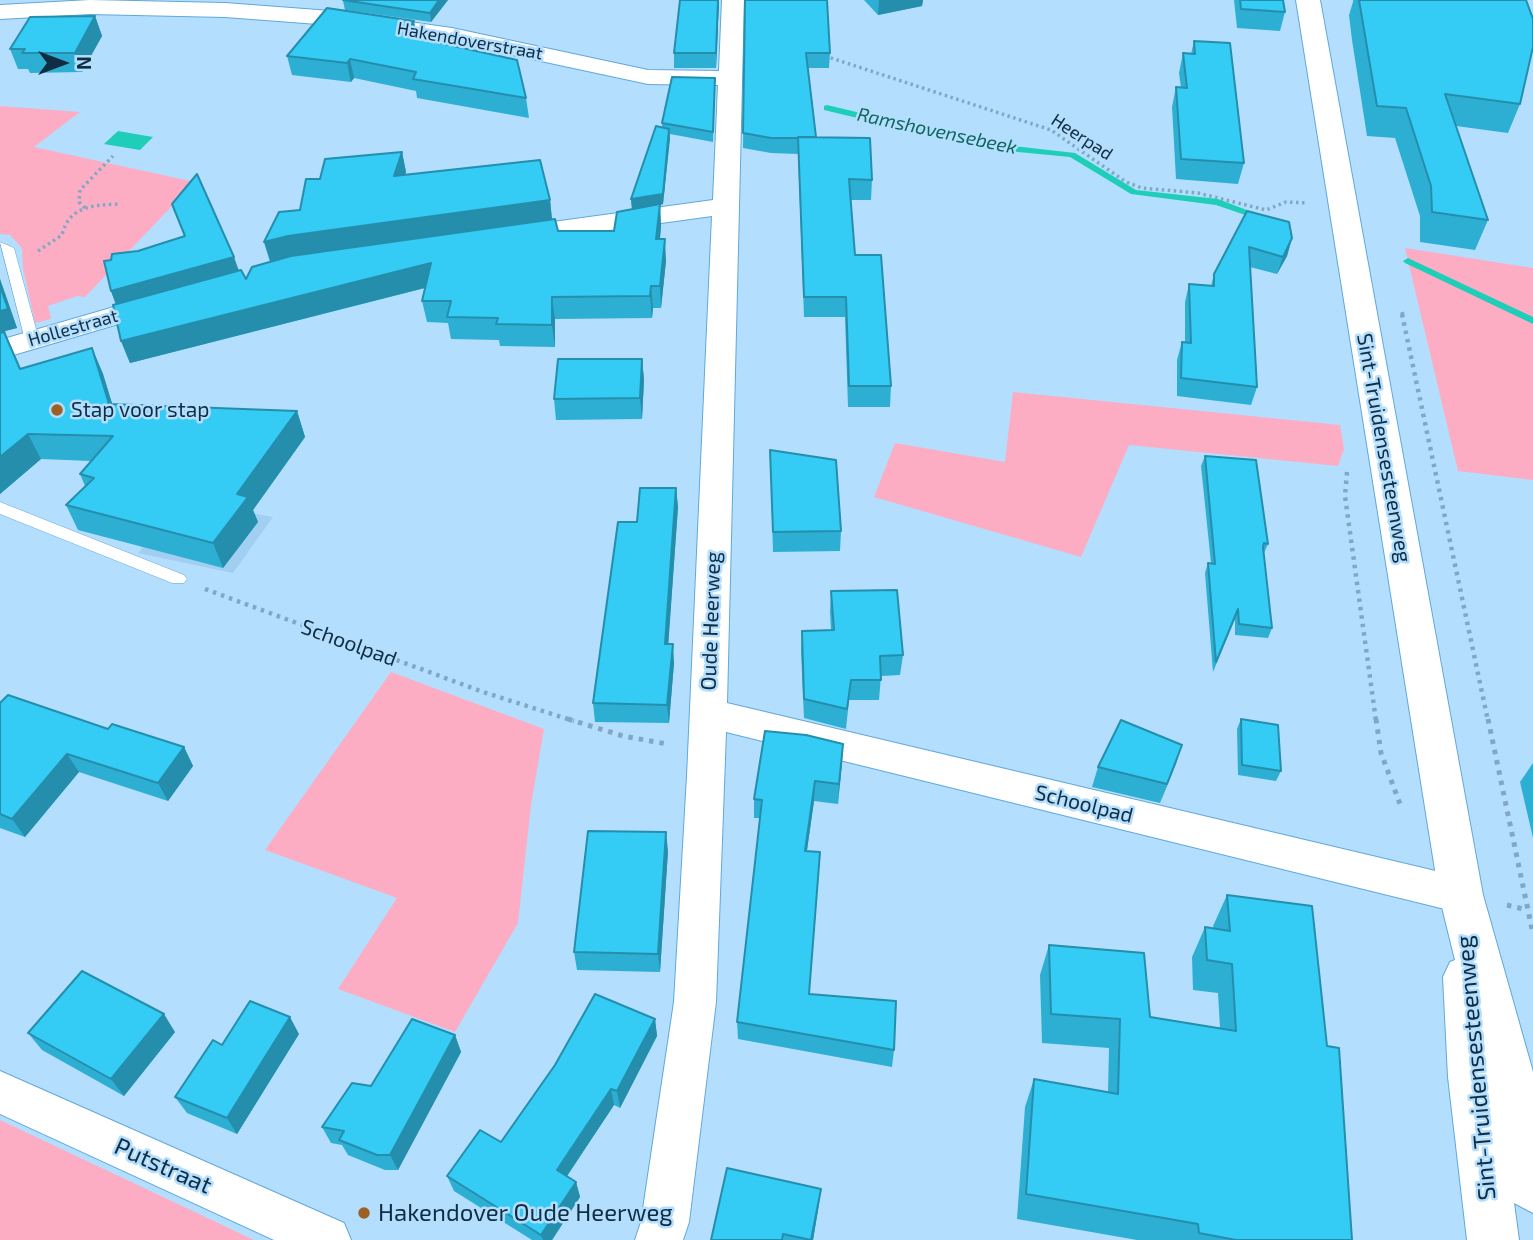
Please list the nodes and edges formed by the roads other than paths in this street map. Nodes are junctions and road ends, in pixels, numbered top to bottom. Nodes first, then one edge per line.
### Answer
1 (733, 0) edge
2 (1308, 0) edge
3 (94, 4) edge
4 (0, 12) edge
5 (730, 78) junction
6 (724, 206) junction
7 (482, 240) edge
8 (5, 251) edge
9 (188, 295) edge
10 (32, 340) junction
11 (0, 350) edge
12 (0, 508) edge
13 (178, 579) road end
14 (707, 731) junction
15 (1461, 895) junction
16 (0, 1092) edge
17 (1533, 1187) edge
18 (327, 1240) edge
19 (659, 1240) edge
20 (1493, 1240) edge

1 - 5 street, Oude Heerweg
2 - 15 main road, Sint-Truidensesteenweg
3 - 4 street, Hakendoverstraat
3 - 5 street, Hakendoverstraat
5 - 6 street, Oude Heerweg
6 - 7 street
6 - 14 street, Oude Heerweg
8 - 10 lane
9 - 10 street, Hollestraat
10 - 11 street, Hollestraat
12 - 13 lane
14 - 15 street, Schoolpad
14 - 19 street, Oude Heerweg
15 - 17 main road, Sint-Truidensesteenweg
15 - 20 main road, Sint-Truidensesteenweg
16 - 18 street, Putstraat

